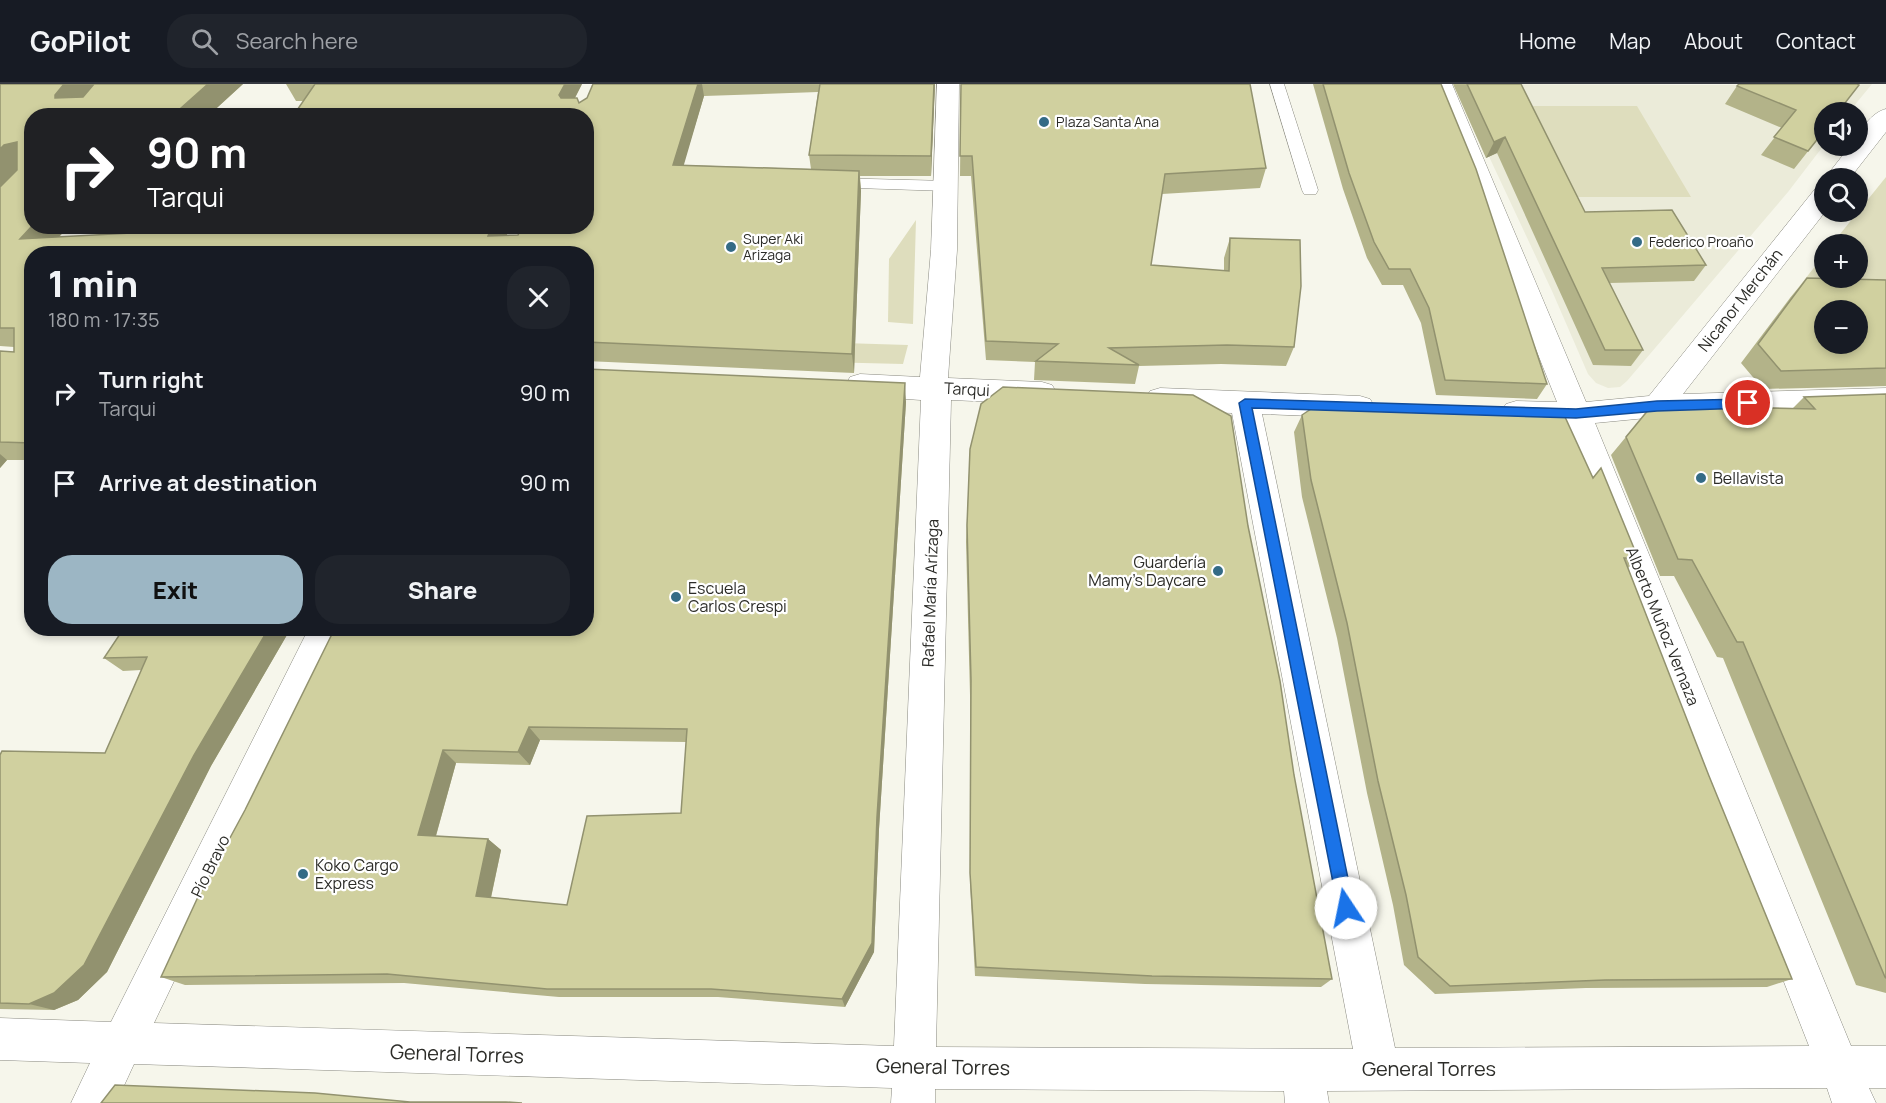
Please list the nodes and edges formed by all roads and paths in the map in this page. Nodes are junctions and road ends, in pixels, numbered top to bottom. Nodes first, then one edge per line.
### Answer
1 (948, 84) edge
2 (1277, 84) edge
3 (1441, 84) edge
4 (1886, 116) edge
5 (1845, 168) edge
6 (819, 183) edge
7 (948, 186) junction
8 (1310, 190) dead end
9 (1814, 208) edge
10 (838, 384) edge
11 (933, 388) junction
12 (1065, 394) edge
13 (1137, 398) edge
14 (1886, 399) edge
15 (1245, 403) junction
16 (1657, 406) junction
17 (1386, 408) edge
18 (1493, 411) edge
19 (1576, 414) junction
20 (322, 636) edge
21 (0, 1039) edge
22 (123, 1044) junction
23 (1886, 1067) edge
24 (1378, 1069) junction
25 (914, 1085) edge
26 (1846, 1086) edge
27 (1305, 1087) edge
28 (93, 1103) edge

1 - 7 street, Rafael María Arízaga
2 - 8 lane
3 - 19 street, Alberto Muñoz Vernaza
4 - 5 street
6 - 7 lane
7 - 11 street, Rafael María Arízaga
9 - 16 street, Nicanor Merchán
10 - 11 street, Tarqui
11 - 12 street, Tarqui
11 - 25 street, Rafael María Arízaga
13 - 15 street
14 - 16 street
15 - 17 street
15 - 24 street
16 - 19 street
18 - 19 street
19 - 26 street, Alberto Muñoz Vernaza
20 - 22 street, Pío Bravo
21 - 22 street, General Torres
22 - 25 street, General Torres
22 - 28 street, Pío Bravo
23 - 26 street, General Torres
24 - 26 street, General Torres
24 - 27 street, General Torres
25 - 27 street, General Torres

